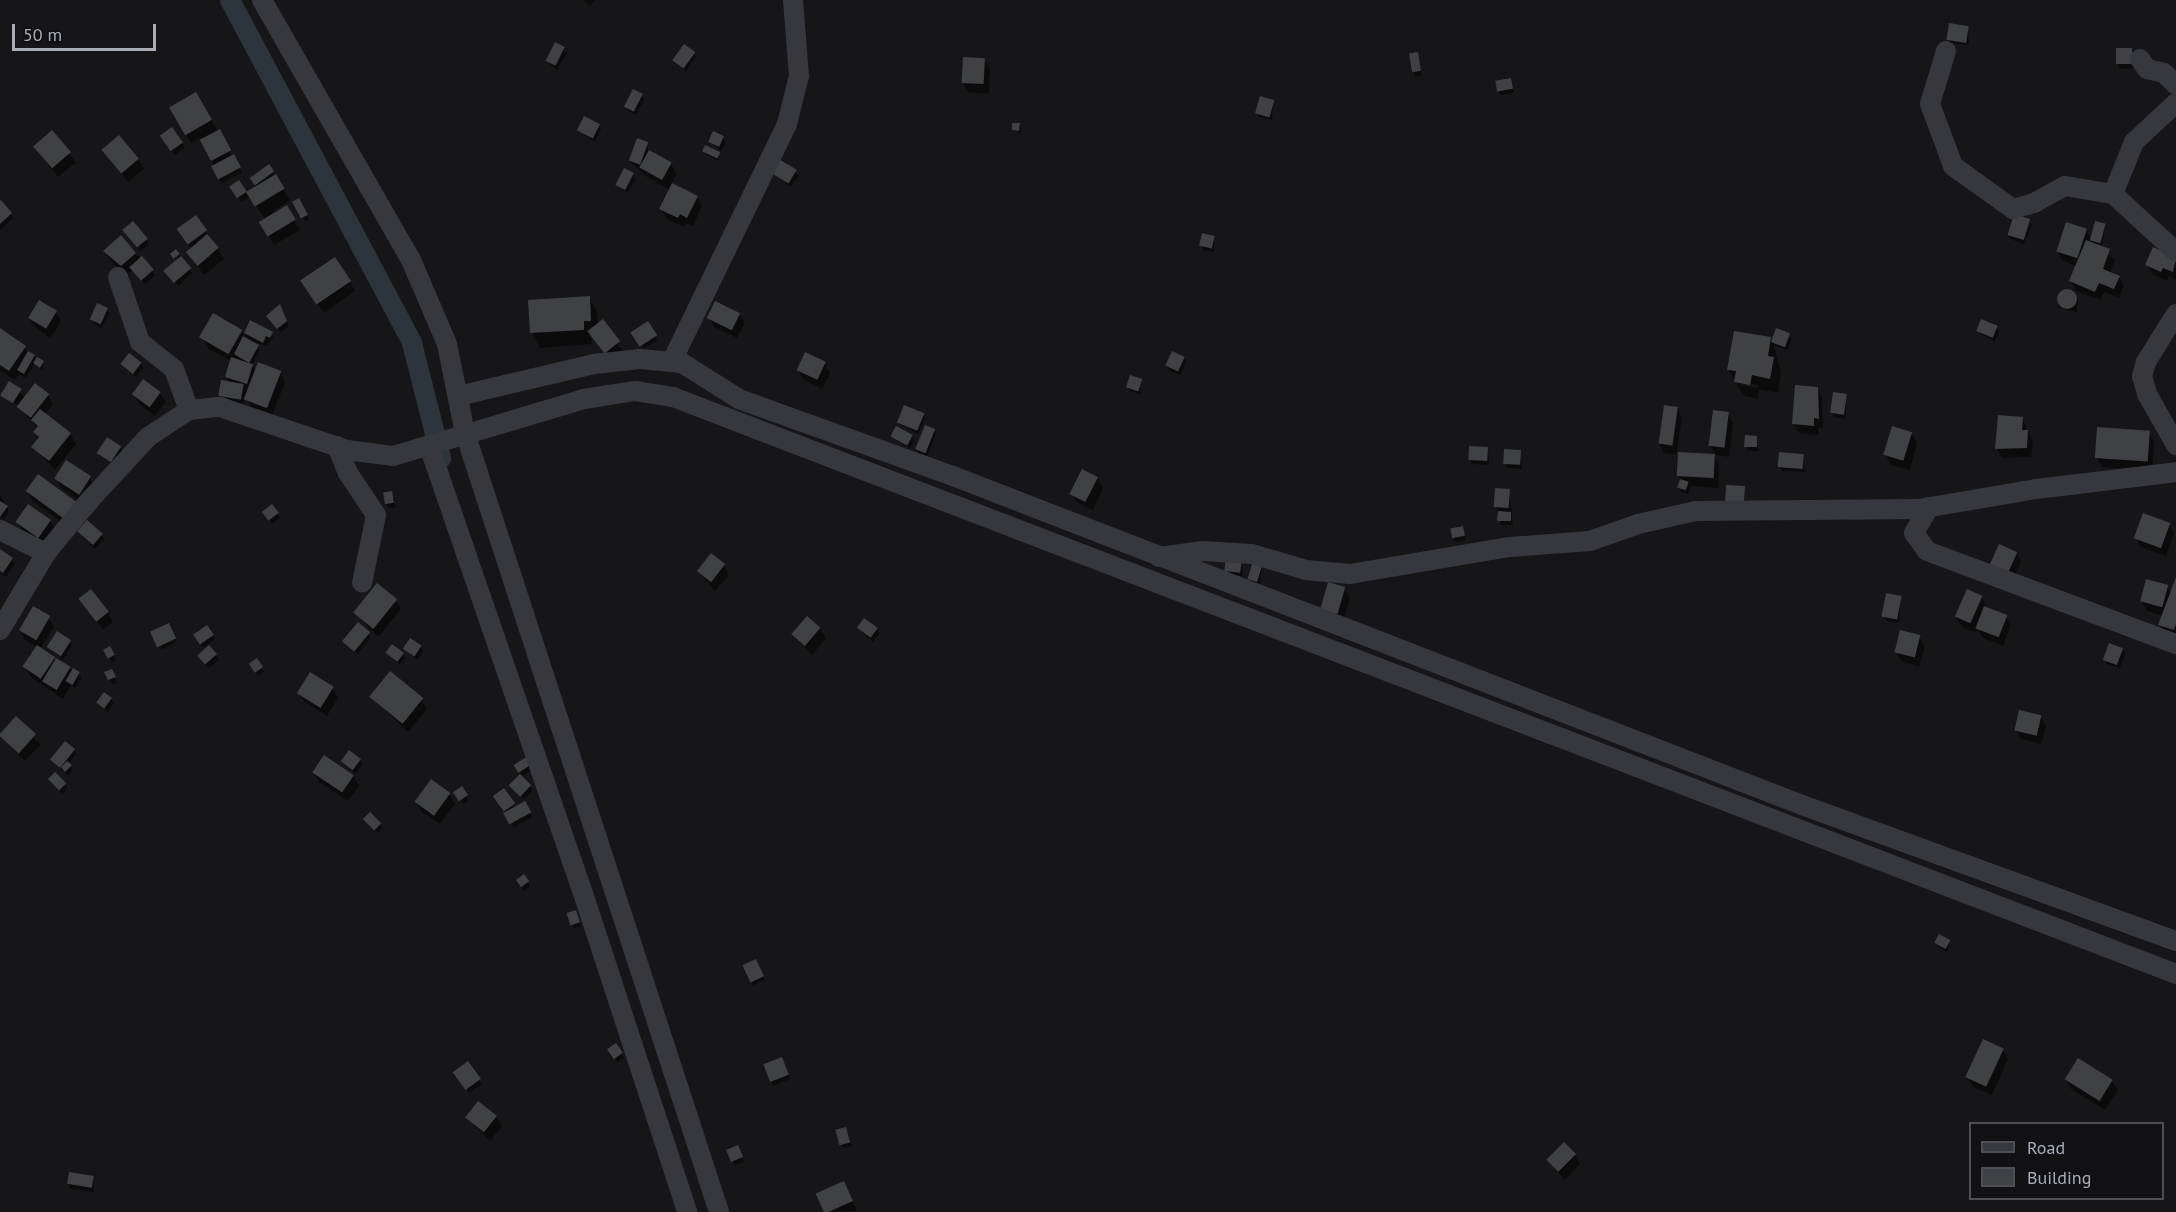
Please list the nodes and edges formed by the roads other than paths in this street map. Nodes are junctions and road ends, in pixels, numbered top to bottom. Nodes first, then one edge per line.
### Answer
1 (262, 0) edge
2 (793, 0) edge
3 (1946, 51) dead end
4 (2140, 58) dead end
5 (2176, 85) edge
6 (2176, 103) edge
7 (2113, 194) junction
8 (2176, 252) edge
9 (118, 277) dead end
10 (2176, 314) edge
11 (672, 361) junction
12 (458, 396) junction
13 (189, 410) junction
14 (449, 439) junction
15 (2176, 445) edge
16 (337, 446) junction
17 (2176, 472) edge
18 (1929, 507) junction
19 (0, 530) edge
20 (46, 553) junction
21 (1159, 557) junction
22 (362, 584) dead end
23 (0, 630) edge
24 (2176, 644) edge
25 (2176, 942) edge
26 (2176, 974) edge
27 (687, 1212) edge
28 (719, 1212) edge

1 - 12 street
2 - 11 street
3 - 7 street
4 - 5 street
6 - 7 street
7 - 8 street
9 - 13 street
10 - 15 street
11 - 12 street
11 - 21 street
12 - 14 street
13 - 16 street
13 - 20 street
14 - 16 street
14 - 26 street
14 - 27 street
14 - 28 street
16 - 22 street
17 - 18 street
18 - 21 street
18 - 24 street
19 - 20 street
20 - 23 street
21 - 25 street

